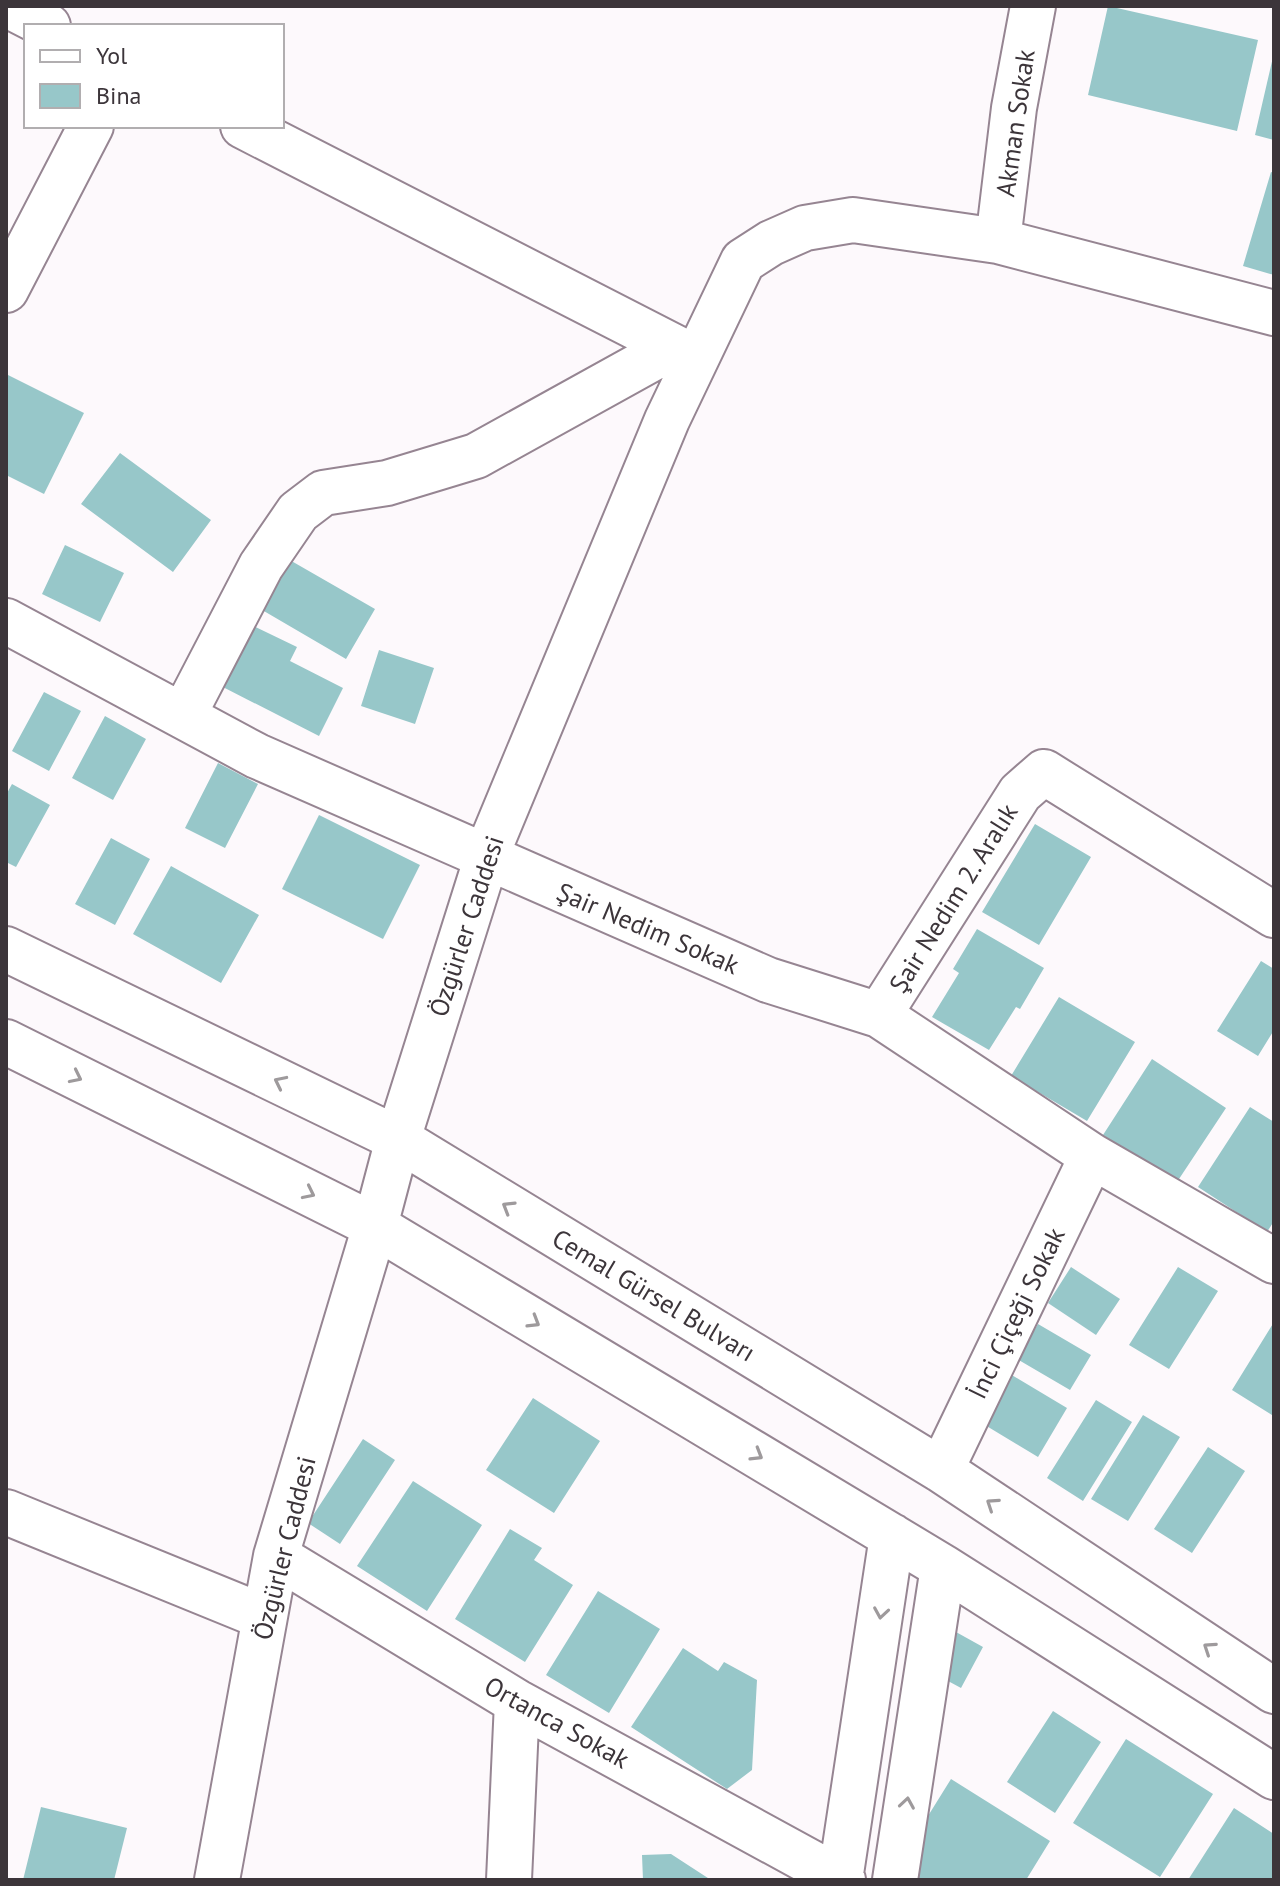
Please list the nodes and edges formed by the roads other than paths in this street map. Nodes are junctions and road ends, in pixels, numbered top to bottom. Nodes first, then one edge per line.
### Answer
1 (9, 6) edge
2 (1033, 6) edge
3 (44, 24) edge
4 (90, 128) edge
5 (247, 128) edge
6 (998, 241) junction
7 (6, 290) edge
8 (1274, 313) edge
9 (685, 352) junction
10 (6, 621) edge
11 (183, 716) junction
12 (486, 858) junction
13 (1274, 915) edge
14 (6, 949) edge
15 (879, 1015) junction
16 (6, 1042) edge
17 (398, 1139) junction
18 (1092, 1156) junction
19 (375, 1226) junction
20 (1274, 1261) edge
21 (941, 1470) junction
22 (6, 1512) edge
23 (892, 1536) junction
24 (276, 1556) junction
25 (943, 1567) junction
26 (264, 1617) junction
27 (1274, 1691) edge
28 (517, 1702) junction
29 (1274, 1777) edge
30 (217, 1880) edge
31 (509, 1880) edge
32 (841, 1880) edge
33 (895, 1880) edge

1 - 3 street
2 - 6 street, Akman Sokak
4 - 7 street
5 - 9 street
6 - 8 street, Özgürler Caddesi
6 - 9 street, Özgürler Caddesi
9 - 11 street
9 - 12 street, Özgürler Caddesi
10 - 11 street, Şair Nedim Sokak
11 - 12 street, Şair Nedim Sokak
12 - 15 street, Şair Nedim Sokak
12 - 17 street, Özgürler Caddesi
13 - 15 street, Şair Nedim 2. Aralık
17 -> 14 street, Cemal Gürsel Bulvarı
15 - 18 street, Şair Nedim Sokak
16 -> 19 street
17 - 19 street, Özgürler Caddesi
21 -> 17 street, Cemal Gürsel Bulvarı
18 - 20 street, Şair Nedim Sokak
18 - 21 street, İnci Çiçeği Sokak
19 -> 23 street
19 - 24 street, Özgürler Caddesi
27 -> 21 street, Cemal Gürsel Bulvarı
22 - 26 street
23 - 25 street
23 -> 32 street
24 - 26 street, Özgürler Caddesi
24 - 28 street, Ortanca Sokak
25 - 29 street
33 -> 25 street
26 - 30 street, Özgürler Caddesi
28 - 31 street
28 - 32 street, Ortanca Sokak

